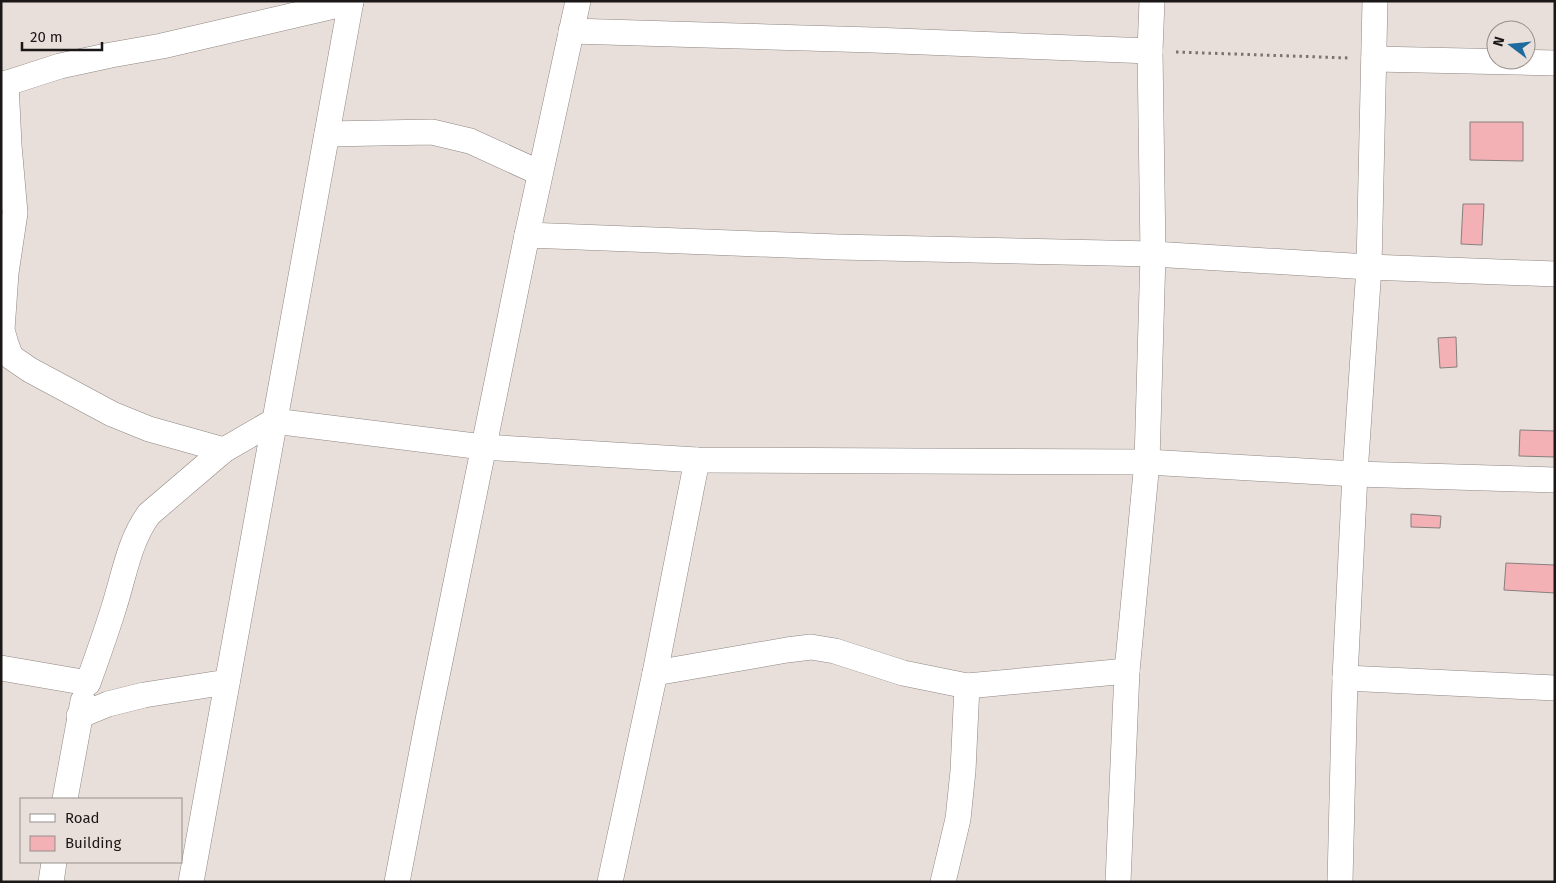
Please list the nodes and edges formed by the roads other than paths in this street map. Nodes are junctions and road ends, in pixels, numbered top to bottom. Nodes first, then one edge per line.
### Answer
1 (578, 1) edge
2 (1152, 1) edge
3 (1375, 1) edge
4 (351, 2) edge
5 (571, 31) junction
6 (1150, 51) junction
7 (1374, 59) junction
8 (1555, 63) edge
9 (4, 84) edge
10 (327, 134) junction
11 (540, 173) junction
12 (527, 235) junction
13 (1153, 254) junction
14 (1369, 268) junction
15 (1555, 274) edge
16 (274, 422) junction
17 (483, 447) junction
18 (224, 450) junction
19 (697, 460) junction
20 (1147, 462) junction
21 (1355, 474) junction
22 (1555, 480) edge
23 (1, 668) edge
24 (1127, 671) junction
25 (655, 673) junction
26 (1345, 678) junction
27 (227, 682) junction
28 (88, 683) junction
29 (967, 686) junction
30 (1555, 688) edge
31 (80, 716) junction
32 (65, 798) edge
33 (54, 863) edge
34 (50, 882) edge
35 (192, 882) edge
36 (397, 882) edge
37 (610, 882) edge
38 (943, 882) edge
39 (1118, 882) edge
40 (1340, 882) edge

1 - 5 street
2 - 6 street
3 - 7 street
4 - 9 street
4 - 10 street
5 - 6 street
5 - 11 street
6 - 13 street
7 - 8 street
7 - 14 street
9 - 18 street
10 - 11 street
10 - 16 street
11 - 12 street
12 - 13 street
12 - 17 street
13 - 14 street
13 - 20 street
14 - 15 street
14 - 21 street
16 - 17 street
16 - 18 street
16 - 27 street
17 - 19 street
17 - 36 street
18 - 28 street
19 - 20 street
19 - 25 street
20 - 21 street
20 - 24 street
21 - 22 street
21 - 26 street
23 - 28 street
24 - 29 street
24 - 39 street
25 - 29 street
25 - 37 street
26 - 30 street
26 - 40 street
27 - 31 street
27 - 35 street
28 - 31 street
29 - 38 street
31 - 32 street
33 - 34 street

